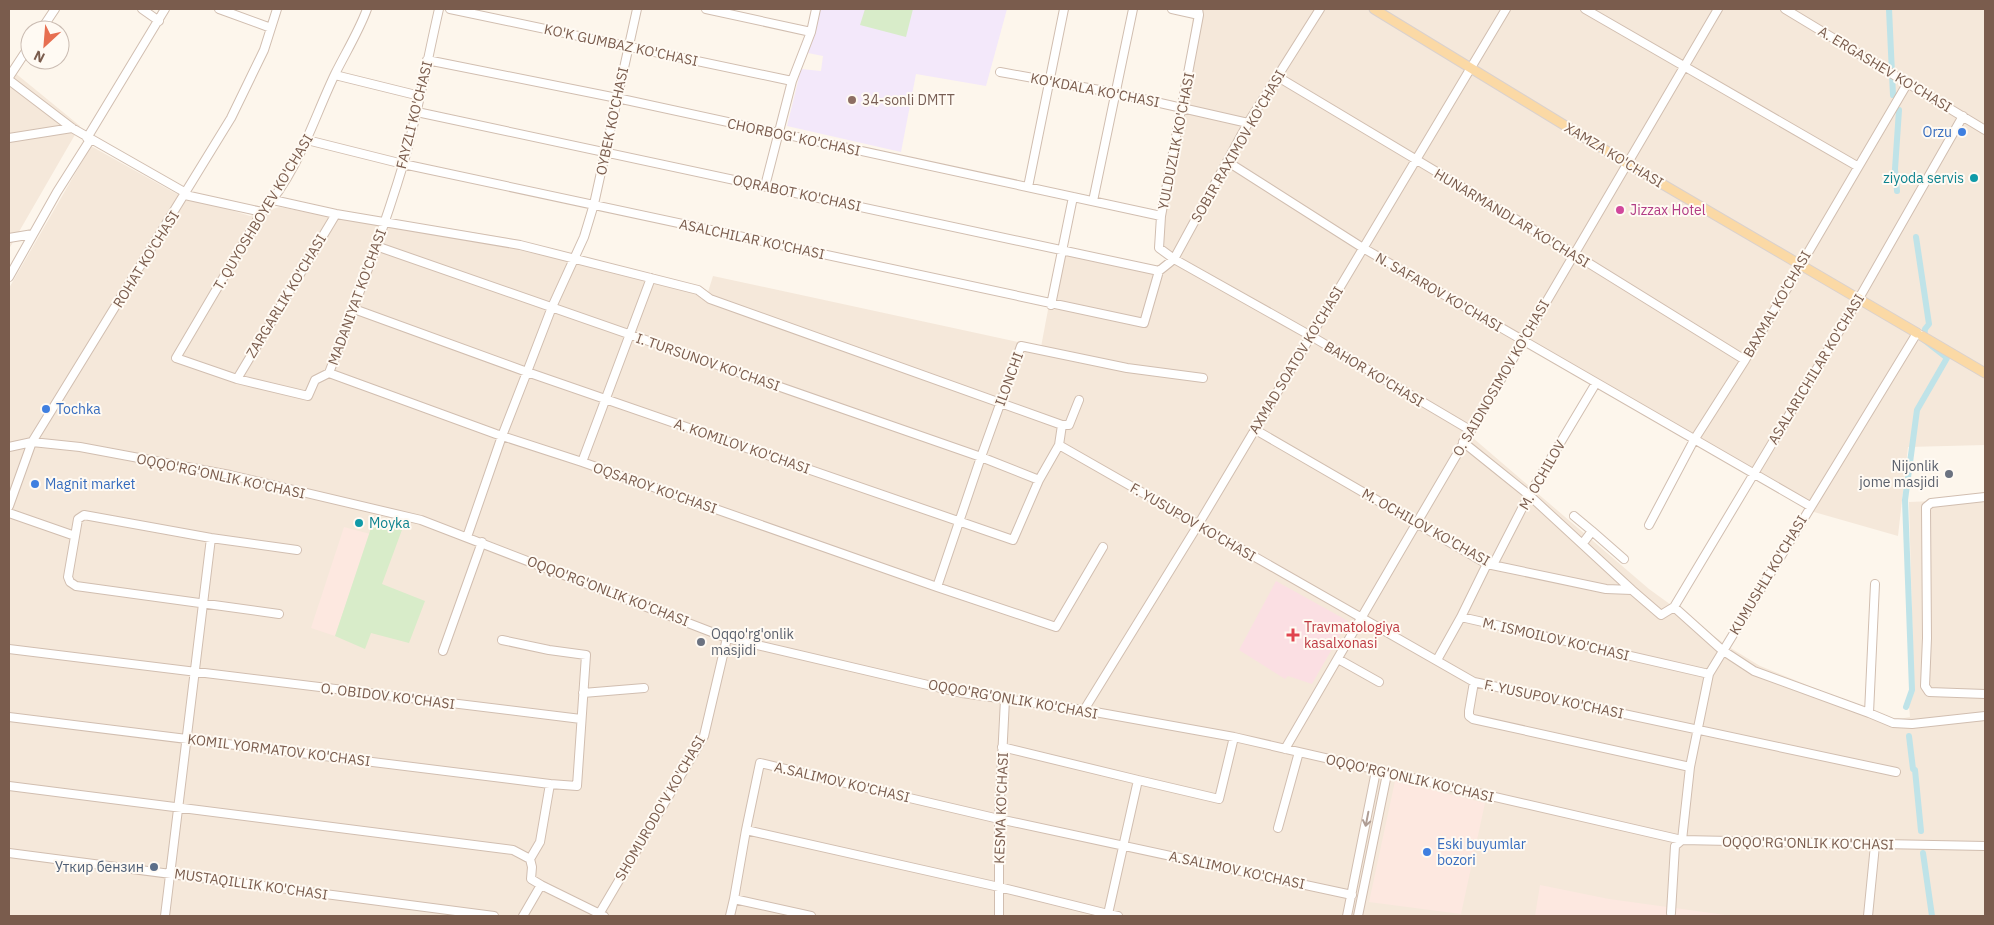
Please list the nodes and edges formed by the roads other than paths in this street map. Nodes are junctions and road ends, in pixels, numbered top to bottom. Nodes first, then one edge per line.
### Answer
1 (55, 9) edge
2 (142, 9) edge
3 (165, 9) edge
4 (219, 9) edge
5 (277, 9) edge
6 (367, 9) edge
7 (438, 9) edge
8 (450, 9) edge
9 (637, 9) edge
10 (706, 9) edge
11 (816, 9) edge
12 (1064, 9) edge
13 (1134, 9) edge
14 (1172, 9) edge
15 (1320, 9) edge
16 (1374, 9) edge
17 (1506, 9) edge
18 (1584, 9) edge
19 (1718, 9) edge
20 (1785, 9) edge
21 (1199, 12) edge
22 (48, 20) edge
23 (159, 21) junction
24 (271, 28) junction
25 (811, 32) junction
26 (628, 46) junction
27 (427, 60) junction
28 (20, 62) edge
29 (1684, 66) junction
30 (1471, 67) junction
31 (1000, 72) dead end
32 (335, 76) junction
33 (1278, 77) junction
34 (9, 79) edge
35 (792, 81) junction
36 (1050, 81) junction
37 (1907, 84) junction
38 (1116, 93) junction
39 (420, 96) junction
40 (617, 98) junction
41 (1183, 108) junction
42 (417, 112) junction
43 (1963, 116) junction
44 (1248, 123) junction
45 (72, 128) junction
46 (1985, 130) edge
47 (780, 134) junction
48 (9, 138) edge
49 (88, 139) junction
50 (308, 140) junction
51 (606, 151) junction
52 (1415, 160) junction
53 (1228, 162) junction
54 (403, 164) junction
55 (1628, 164) junction
56 (1858, 166) junction
57 (766, 186) junction
58 (1028, 187) junction
59 (185, 194) junction
60 (1073, 197) junction
61 (273, 200) junction
62 (1093, 201) junction
63 (594, 204) junction
64 (262, 212) junction
65 (336, 214) junction
66 (1161, 216) junction
67 (385, 221) junction
68 (32, 234) junction
69 (9, 238) edge
70 (376, 246) junction
71 (1363, 248) junction
72 (1062, 250) junction
73 (1574, 254) junction
74 (572, 259) junction
75 (1174, 259) junction
76 (1800, 265) junction
77 (1159, 271) junction
78 (9, 277) edge
79 (651, 278) junction
80 (1858, 300) junction
81 (1051, 305) junction
82 (552, 307) junction
83 (354, 309) junction
84 (630, 335) junction
85 (1311, 336) junction
86 (1922, 336) junction
87 (1522, 340) junction
88 (1746, 360) junction
89 (526, 372) junction
90 (329, 373) junction
91 (1985, 373) edge
92 (1202, 378) dead end
93 (237, 379) junction
94 (1596, 383) junction
95 (607, 399) junction
96 (1079, 400) dead end
97 (1001, 403) junction
98 (1062, 425) junction
99 (1254, 429) junction
100 (1470, 430) junction
101 (502, 436) junction
102 (1694, 440) junction
103 (32, 442) junction
104 (1463, 442) junction
105 (1059, 445) junction
106 (9, 447) edge
107 (981, 457) junction
108 (582, 462) junction
109 (1753, 474) junction
110 (1039, 480) junction
111 (1530, 495) junction
112 (1985, 497) edge
113 (9, 506) edge
114 (1810, 506) junction
115 (9, 513) edge
116 (1574, 516) dead end
117 (958, 521) junction
118 (1416, 524) junction
119 (1198, 525) junction
120 (1649, 525) dead end
121 (1592, 532) junction
122 (75, 536) junction
123 (467, 536) junction
124 (211, 538) junction
125 (482, 542) junction
126 (1584, 543) junction
127 (1103, 547) dead end
128 (297, 550) dead end
129 (1624, 559) dead end
130 (1487, 564) junction
131 (1876, 584) dead end
132 (937, 587) junction
133 (1632, 590) junction
134 (204, 604) junction
135 (1674, 607) junction
136 (279, 614) dead end
137 (1461, 616) junction
138 (1362, 617) junction
139 (727, 638) junction
140 (502, 640) dead end
141 (9, 649) edge
142 (1722, 650) junction
143 (442, 651) dead end
144 (1338, 659) junction
145 (1437, 660) junction
146 (195, 673) junction
147 (1708, 674) junction
148 (1379, 682) dead end
149 (1474, 682) junction
150 (644, 688) dead end
151 (583, 693) junction
152 (1985, 694) edge
153 (1005, 699) junction
154 (1084, 710) junction
155 (1869, 713) junction
156 (1985, 716) edge
157 (9, 717) edge
158 (581, 719) junction
159 (1697, 730) junction
160 (1234, 737) junction
161 (188, 739) junction
162 (1002, 747) junction
163 (1285, 749) junction
164 (1299, 752) junction
165 (1690, 767) junction
166 (1376, 771) junction
167 (1896, 772) dead end
168 (1387, 774) junction
169 (1138, 780) junction
170 (550, 784) junction
171 (9, 786) edge
172 (179, 806) junction
173 (999, 819) junction
174 (1278, 828) dead end
175 (746, 830) junction
176 (1682, 840) junction
177 (1875, 845) junction
178 (1124, 846) junction
179 (1985, 846) edge
180 (9, 853) edge
181 (530, 860) junction
182 (171, 873) junction
183 (541, 885) junction
184 (999, 887) junction
185 (1352, 895) junction
186 (734, 899) junction
187 (1349, 906) junction
188 (1359, 912) edge
189 (1671, 913) dead end
190 (600, 915) edge
191 (1108, 915) edge
192 (166, 916) edge
193 (494, 916) edge
194 (523, 916) edge
195 (730, 916) edge
196 (811, 916) edge
197 (999, 916) edge
198 (1118, 916) edge
199 (1347, 916) edge
200 (1868, 916) edge

1 - 22 street
2 - 23 street
3 - 23 street
4 - 24 street
5 - 24 street, ROHAT KO'CHASI
6 - 32 street, T. QUYOSHBOYEV KO'CHASI
7 - 27 street, FAYZLI KO'CHASI
8 - 26 street, KO'K GUMBAZ KO'CHASI
9 - 26 street, OYBEK KO'CHASI
10 - 25 street
11 - 25 street
12 - 36 street
13 - 38 street
14 - 21 street
15 - 33 street, SOBIR RAXIMOV KO'CHASI
16 - 30 main road, XAMZA KO'CHASI
17 - 30 street, AXMAD SOATOV KO'CHASI
18 - 29 street
19 - 29 street, O. SAIDNOSIMOV KO'CHASI
20 - 37 street, A. ERGASHEV KO'CHASI
21 - 41 street, YULDUZLIK KO'CHASI
23 - 49 street
24 - 59 street, ROHAT KO'CHASI
25 - 35 street
26 - 35 street, KO'K GUMBAZ KO'CHASI
26 - 40 street, OYBEK KO'CHASI
27 - 39 street, FAYZLI KO'CHASI
27 - 40 street, CHORBOG' KO'CHASI
28 - 34 street
29 - 55 street, O. SAIDNOSIMOV KO'CHASI
29 - 56 street
30 - 52 street, AXMAD SOATOV KO'CHASI
30 - 55 main road, XAMZA KO'CHASI
31 - 36 street, KO'KDALA KO'CHASI
32 - 39 street
32 - 50 street, T. QUYOSHBOYEV KO'CHASI
33 - 44 street, SOBIR RAXIMOV KO'CHASI
33 - 52 street, HUNARMANDLAR KO'CHASI
34 - 45 street
35 - 47 street
36 - 38 street, KO'KDALA KO'CHASI
36 - 58 street
37 - 43 street, A. ERGASHEV KO'CHASI
37 - 56 street, BAXMAL KO'CHASI
38 - 41 street, KO'KDALA KO'CHASI
38 - 62 street
39 - 42 street, FAYZLI KO'CHASI
40 - 47 street, CHORBOG' KO'CHASI
40 - 51 street, OYBEK KO'CHASI
41 - 44 street, KO'KDALA KO'CHASI
41 - 66 street, YULDUZLIK KO'CHASI
42 - 51 street, OQRABOT KO'CHASI
42 - 54 street, FAYZLI KO'CHASI
43 - 46 street, A. ERGASHEV KO'CHASI
43 - 80 street, ASALARICHILAR KO'CHASI
44 - 53 street, SOBIR RAXIMOV KO'CHASI
45 - 48 street
45 - 49 street
47 - 57 street
47 - 58 street, CHORBOG' KO'CHASI
49 - 59 street
49 - 68 street
50 - 54 street, ASALCHILAR KO'CHASI
50 - 61 street, T. QUYOSHBOYEV KO'CHASI
51 - 57 street, OQRABOT KO'CHASI
51 - 63 street, OYBEK KO'CHASI
52 - 71 street, AXMAD SOATOV KO'CHASI
52 - 73 street, HUNARMANDLAR KO'CHASI
53 - 71 street, N. SAFAROV KO'CHASI
53 - 75 street, SOBIR RAXIMOV KO'CHASI
54 - 63 street, ASALCHILAR KO'CHASI
54 - 67 street, FAYZLI KO'CHASI
55 - 73 street, O. SAIDNOSIMOV KO'CHASI
55 - 76 main road, XAMZA KO'CHASI
56 - 76 street, BAXMAL KO'CHASI
57 - 72 street, OQRABOT KO'CHASI
58 - 60 street, CHORBOG' KO'CHASI
59 - 64 street
59 - 103 street, ROHAT KO'CHASI
60 - 62 street, CHORBOG' KO'CHASI
60 - 72 street
61 - 64 street, T. QUYOSHBOYEV KO'CHASI
61 - 65 street
62 - 66 street, CHORBOG' KO'CHASI
63 - 74 street, OYBEK KO'CHASI
63 - 81 street, ASALCHILAR KO'CHASI
64 - 93 street, T. QUYOSHBOYEV KO'CHASI
65 - 67 street
65 - 93 street, ZARGARLIK KO'CHASI
66 - 75 street, YULDUZLIK KO'CHASI
67 - 70 street, MADANIYAT KO'CHASI
67 - 74 street
68 - 69 street
68 - 78 street
70 - 82 street, I. TURSUNOV KO'CHASI
70 - 83 street, MADANIYAT KO'CHASI
71 - 85 street, AXMAD SOATOV KO'CHASI
71 - 87 street, N. SAFAROV KO'CHASI
72 - 77 street, OQRABOT KO'CHASI
72 - 81 street
73 - 87 street, O. SAIDNOSIMOV KO'CHASI
73 - 88 street, HUNARMANDLAR KO'CHASI
74 - 79 street
74 - 82 street, OYBEK KO'CHASI
75 - 77 street
75 - 85 street, BAHOR KO'CHASI
76 - 80 main road, XAMZA KO'CHASI
76 - 88 street, BAXMAL KO'CHASI
77 - 81 street, ASALCHILAR KO'CHASI
79 - 84 street
79 - 97 street
80 - 86 main road, XAMZA KO'CHASI
80 - 109 street, ASALARICHILAR KO'CHASI
82 - 84 street, I. TURSUNOV KO'CHASI
82 - 89 street, OYBEK KO'CHASI
83 - 89 street, A. KOMILOV KO'CHASI
83 - 90 street, MADANIYAT KO'CHASI
84 - 95 street
84 - 107 street, I. TURSUNOV KO'CHASI
85 - 99 street, AXMAD SOATOV KO'CHASI
85 - 100 street, BAHOR KO'CHASI
86 - 91 main road, XAMZA KO'CHASI
86 - 114 street, KUMUSHLI KO'CHASI
87 - 94 street, N. SAFAROV KO'CHASI
87 - 100 street, O. SAIDNOSIMOV KO'CHASI
88 - 102 street, BAXMAL KO'CHASI
89 - 95 street, A. KOMILOV KO'CHASI
89 - 101 street, OYBEK KO'CHASI
90 - 93 street
90 - 101 street, OQSAROY KO'CHASI
92 - 97 street, ILONCHI
94 - 102 street, N. SAFAROV KO'CHASI
94 - 111 street, M. OCHILOV
95 - 108 street
95 - 117 street, A. KOMILOV KO'CHASI
96 - 98 street
97 - 98 street
97 - 107 street, ILONCHI
98 - 105 street, A. KOMILOV KO'CHASI
99 - 118 street, M. OCHILOV KO'CHASI
99 - 119 street, AXMAD SOATOV KO'CHASI
100 - 104 street, O. SAIDNOSIMOV KO'CHASI
101 - 108 street, OQSAROY KO'CHASI
101 - 123 street, OYBEK KO'CHASI
102 - 109 street, N. SAFAROV KO'CHASI
102 - 120 street, BAXMAL KO'CHASI
103 - 106 street, OQQO'RG'ONLIK KO'CHASI
103 - 113 street, ROHAT KO'CHASI
103 - 123 street, OQQO'RG'ONLIK KO'CHASI
104 - 111 street
104 - 118 street, O. SAIDNOSIMOV KO'CHASI
105 - 110 street, A. KOMILOV KO'CHASI
105 - 119 street, F. YUSUPOV KO'CHASI
107 - 110 street, I. TURSUNOV KO'CHASI
107 - 117 street, ILONCHI
108 - 132 street, OQSAROY KO'CHASI
109 - 114 street, N. SAFAROV KO'CHASI
109 - 135 street, ASALARICHILAR KO'CHASI
110 - 117 street, A. KOMILOV KO'CHASI
111 - 126 street
111 - 130 street, M. OCHILOV
112 - 152 street
114 - 142 street, KUMUSHLI KO'CHASI
115 - 122 street
116 - 121 street
117 - 132 street, ILONCHI
118 - 130 street, M. OCHILOV KO'CHASI
118 - 138 street, O. SAIDNOSIMOV KO'CHASI
119 - 138 street, F. YUSUPOV KO'CHASI
119 - 154 street, AXMAD SOATOV KO'CHASI
121 - 126 street
121 - 129 street
122 - 124 street
122 - 134 street
123 - 125 street, OQQO'RG'ONLIK KO'CHASI
124 - 128 street
124 - 134 street
125 - 139 street, OQQO'RG'ONLIK KO'CHASI
125 - 143 street
126 - 133 street
127 - 132 street, OQSAROY KO'CHASI
130 - 133 street, M. OCHILOV KO'CHASI
130 - 137 street, M. ISMOILOV KO'CHASI
131 - 155 street
133 - 135 street, ASALARICHILAR KO'CHASI
134 - 136 street
134 - 146 street
135 - 142 street
137 - 145 street
137 - 147 street, M. ISMOILOV KO'CHASI
138 - 144 street, O. SAIDNOSIMOV KO'CHASI
138 - 145 street, F. YUSUPOV KO'CHASI
139 - 153 street, OQQO'RG'ONLIK KO'CHASI
139 - 190 street, SHOMURODO'V KO'CHASI
140 - 151 street
141 - 146 street, O. OBIDOV KO'CHASI
142 - 147 street, KUMUSHLI KO'CHASI
142 - 155 street
144 - 148 street
144 - 163 street, O. SAIDNOSIMOV KO'CHASI
145 - 149 street, F. YUSUPOV KO'CHASI
146 - 158 street, O. OBIDOV KO'CHASI
146 - 161 street
147 - 159 street, KUMUSHLI KO'CHASI
149 - 159 street, F. YUSUPOV KO'CHASI
149 - 165 street
150 - 151 street
151 - 158 street
153 - 154 street, OQQO'RG'ONLIK KO'CHASI
153 - 162 street, KESMA KO'CHASI
154 - 160 street, OQQO'RG'ONLIK KO'CHASI
155 - 156 street
157 - 161 street, KOMIL YORMATOV KO'CHASI
158 - 170 street, KOMIL YORMATOV KO'CHASI
159 - 165 street, KUMUSHLI KO'CHASI
159 - 167 street, F. YUSUPOV KO'CHASI
160 - 163 street, OQQO'RG'ONLIK KO'CHASI
160 - 169 street
161 - 170 street, KOMIL YORMATOV KO'CHASI
161 - 172 street
162 - 169 street
162 - 173 street, KESMA KO'CHASI
163 - 164 street, OQQO'RG'ONLIK KO'CHASI
164 - 166 street, OQQO'RG'ONLIK KO'CHASI
164 - 174 street
165 - 176 street, KUMUSHLI KO'CHASI
166 - 168 street, OQQO'RG'ONLIK KO'CHASI
166 -> 185 street
168 - 176 street, OQQO'RG'ONLIK KO'CHASI
168 - 188 street
169 - 178 street
170 - 181 street
171 - 172 street
172 - 181 street
172 - 182 street
173 - 175 street, A.SALIMOV KO'CHASI
173 - 178 street, A.SALIMOV KO'CHASI
173 - 184 street, KESMA KO'CHASI
175 - 184 street
175 - 186 street
176 - 177 street, OQQO'RG'ONLIK KO'CHASI
176 - 189 street, KUMUSHLI KO'CHASI
177 - 179 street, OQQO'RG'ONLIK KO'CHASI
177 - 200 street
178 - 185 street, A.SALIMOV KO'CHASI
178 - 191 street
180 - 182 street, MUSTAQILLIK KO'CHASI
181 - 183 street
182 - 192 street
182 - 193 street, MUSTAQILLIK KO'CHASI
183 - 190 street
183 - 194 street
184 - 191 street
184 - 197 street, KESMA KO'CHASI
185 - 187 street
186 - 195 street
186 - 196 street
187 - 188 street
187 - 199 street
191 - 198 street

